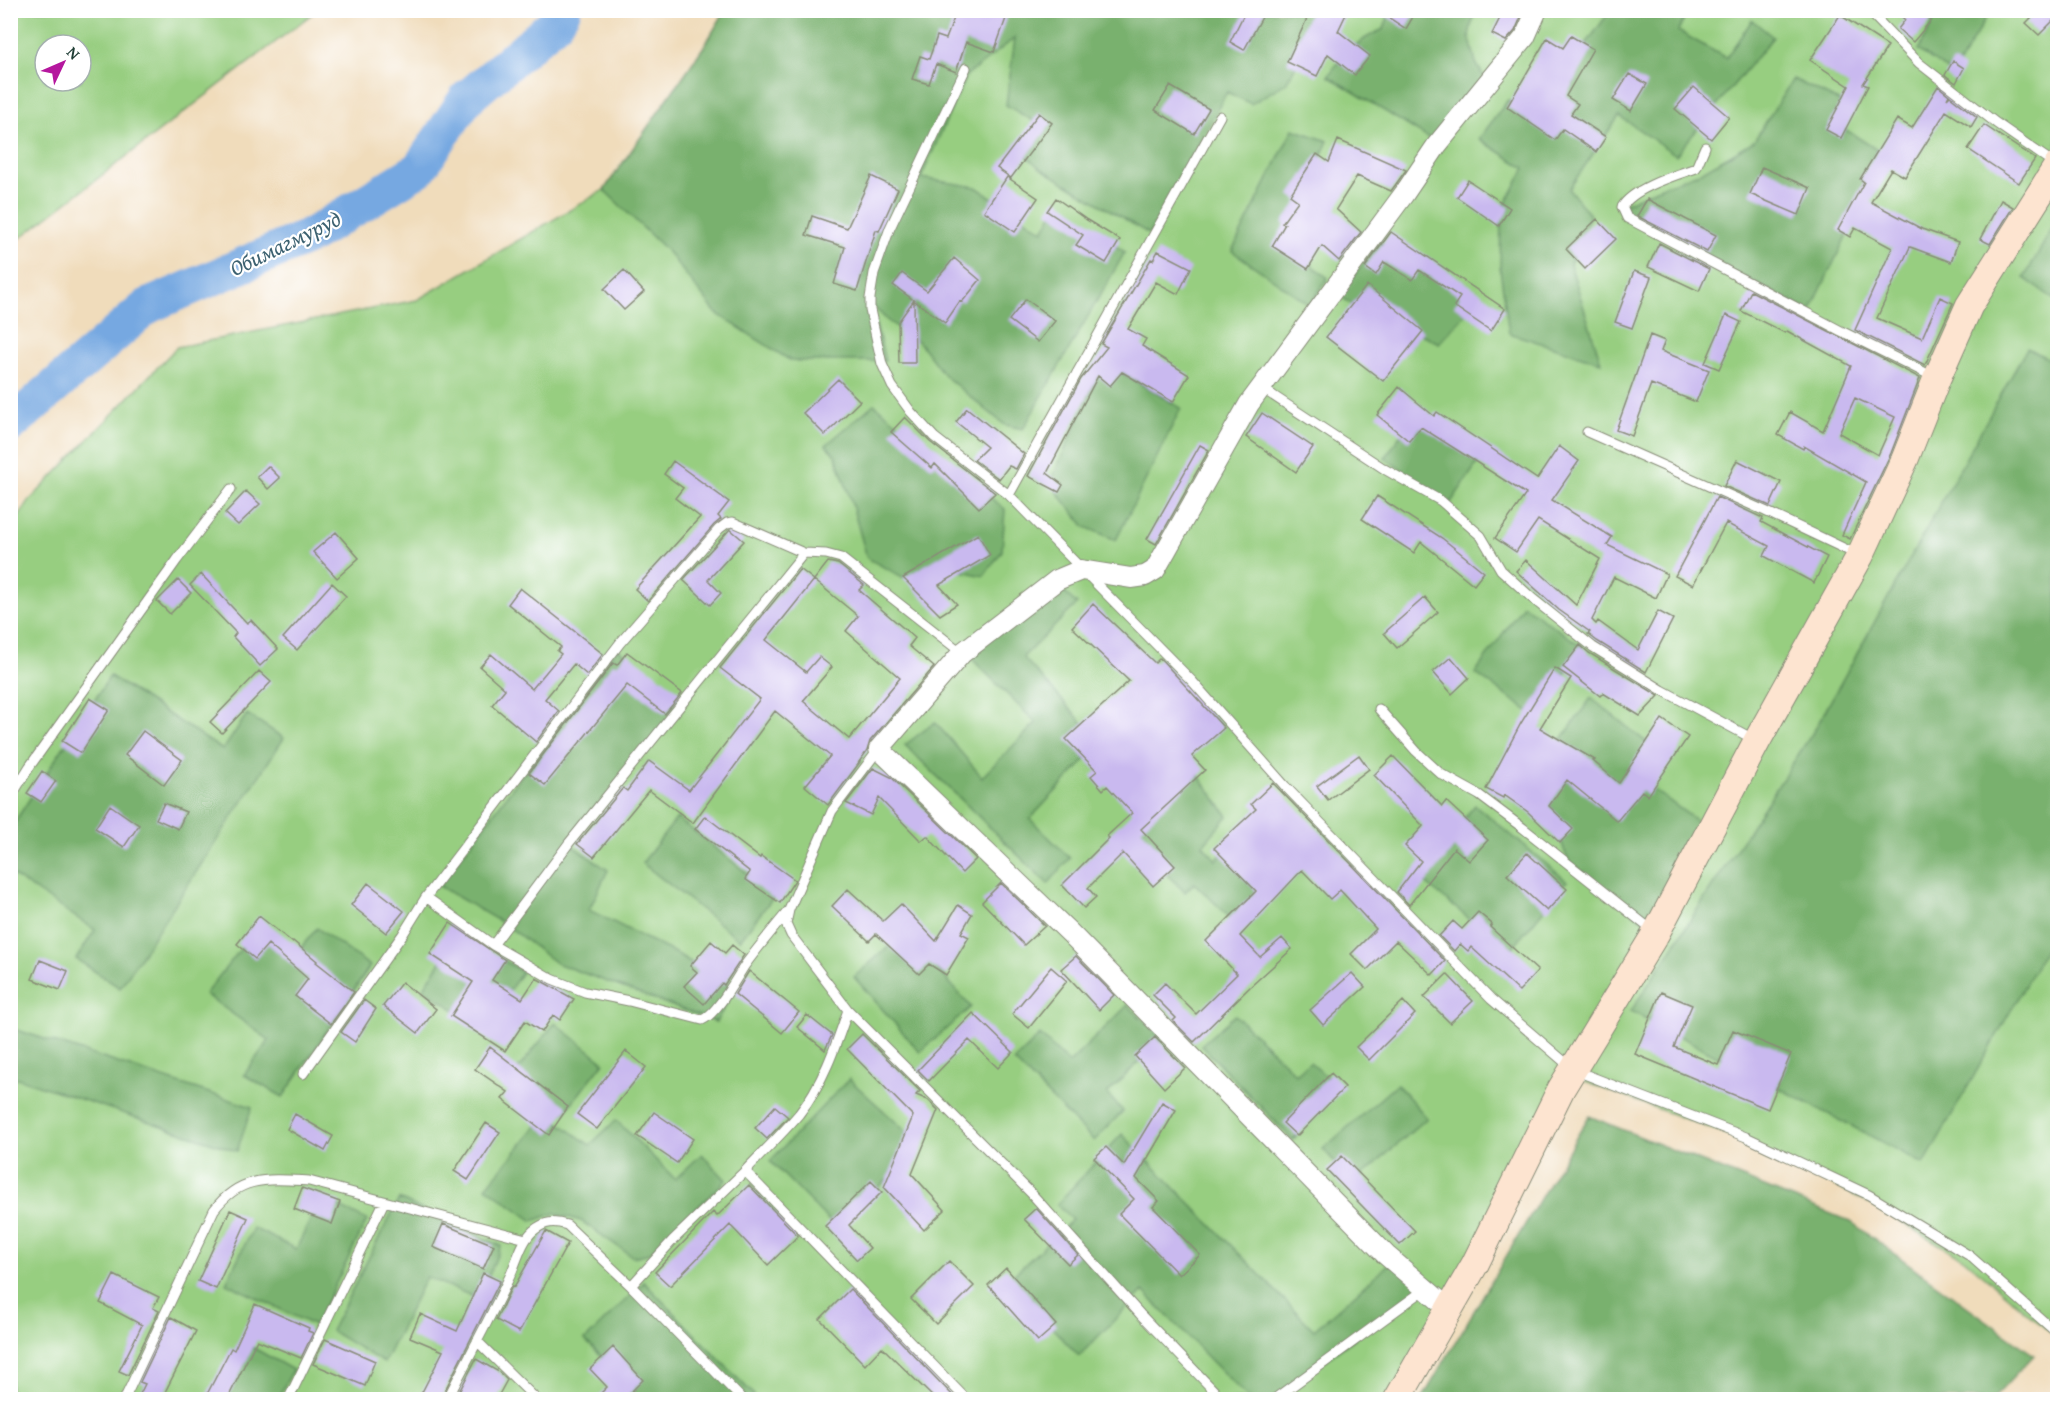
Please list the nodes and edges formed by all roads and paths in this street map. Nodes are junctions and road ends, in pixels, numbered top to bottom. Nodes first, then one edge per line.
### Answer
1 (1537, 10) edge
2 (1868, 10) edge
3 (966, 68) dead end
4 (1220, 116) dead end
5 (1705, 147) dead end
6 (2057, 166) edge
7 (1937, 378) junction
8 (1260, 387) junction
9 (1587, 432) dead end
10 (231, 489) dead end
11 (1009, 495) junction
12 (804, 553) junction
13 (1860, 556) junction
14 (1082, 570) junction
15 (962, 653) junction
16 (1379, 709) dead end
17 (1757, 741) junction
18 (879, 749) junction
19 (10, 798) edge
20 (426, 897) junction
21 (789, 910) junction
22 (1656, 933) junction
23 (493, 945) junction
24 (848, 1010) junction
25 (1574, 1070) junction
26 (303, 1074) dead end
27 (745, 1171) junction
28 (384, 1202) junction
29 (526, 1239) junction
30 (631, 1286) junction
31 (1424, 1290) junction
32 (1448, 1308) junction
33 (2058, 1334) edge
34 (477, 1341) junction
35 (124, 1400) edge
36 (288, 1400) edge
37 (447, 1400) edge
38 (537, 1400) edge
39 (742, 1400) edge
40 (966, 1400) edge
41 (1223, 1400) edge
42 (1273, 1400) edge
43 (1397, 1400) edge

1 - 8 street
2 - 6 lane
3 - 11 lane
4 - 11 lane
5 - 7 lane
6 - 7 street
7 - 13 street
8 - 14 street
8 - 17 lane
9 - 13 lane
10 - 19 lane
11 - 14 lane
12 - 15 lane
12 - 20 lane
12 - 23 lane
13 - 17 street
14 - 15 street
14 - 25 lane
15 - 18 street
16 - 22 lane
17 - 22 street
18 - 21 lane
18 - 31 street
20 - 23 lane
20 - 26 lane
21 - 23 lane
21 - 24 lane
22 - 25 street
24 - 27 lane
24 - 41 lane
25 - 32 street
25 - 33 lane
27 - 30 lane
27 - 40 lane
28 - 29 lane
28 - 35 lane
28 - 36 lane
29 - 30 lane
29 - 34 lane
30 - 39 lane
31 - 32 street
31 - 42 lane
32 - 43 street
34 - 37 lane
34 - 38 lane

